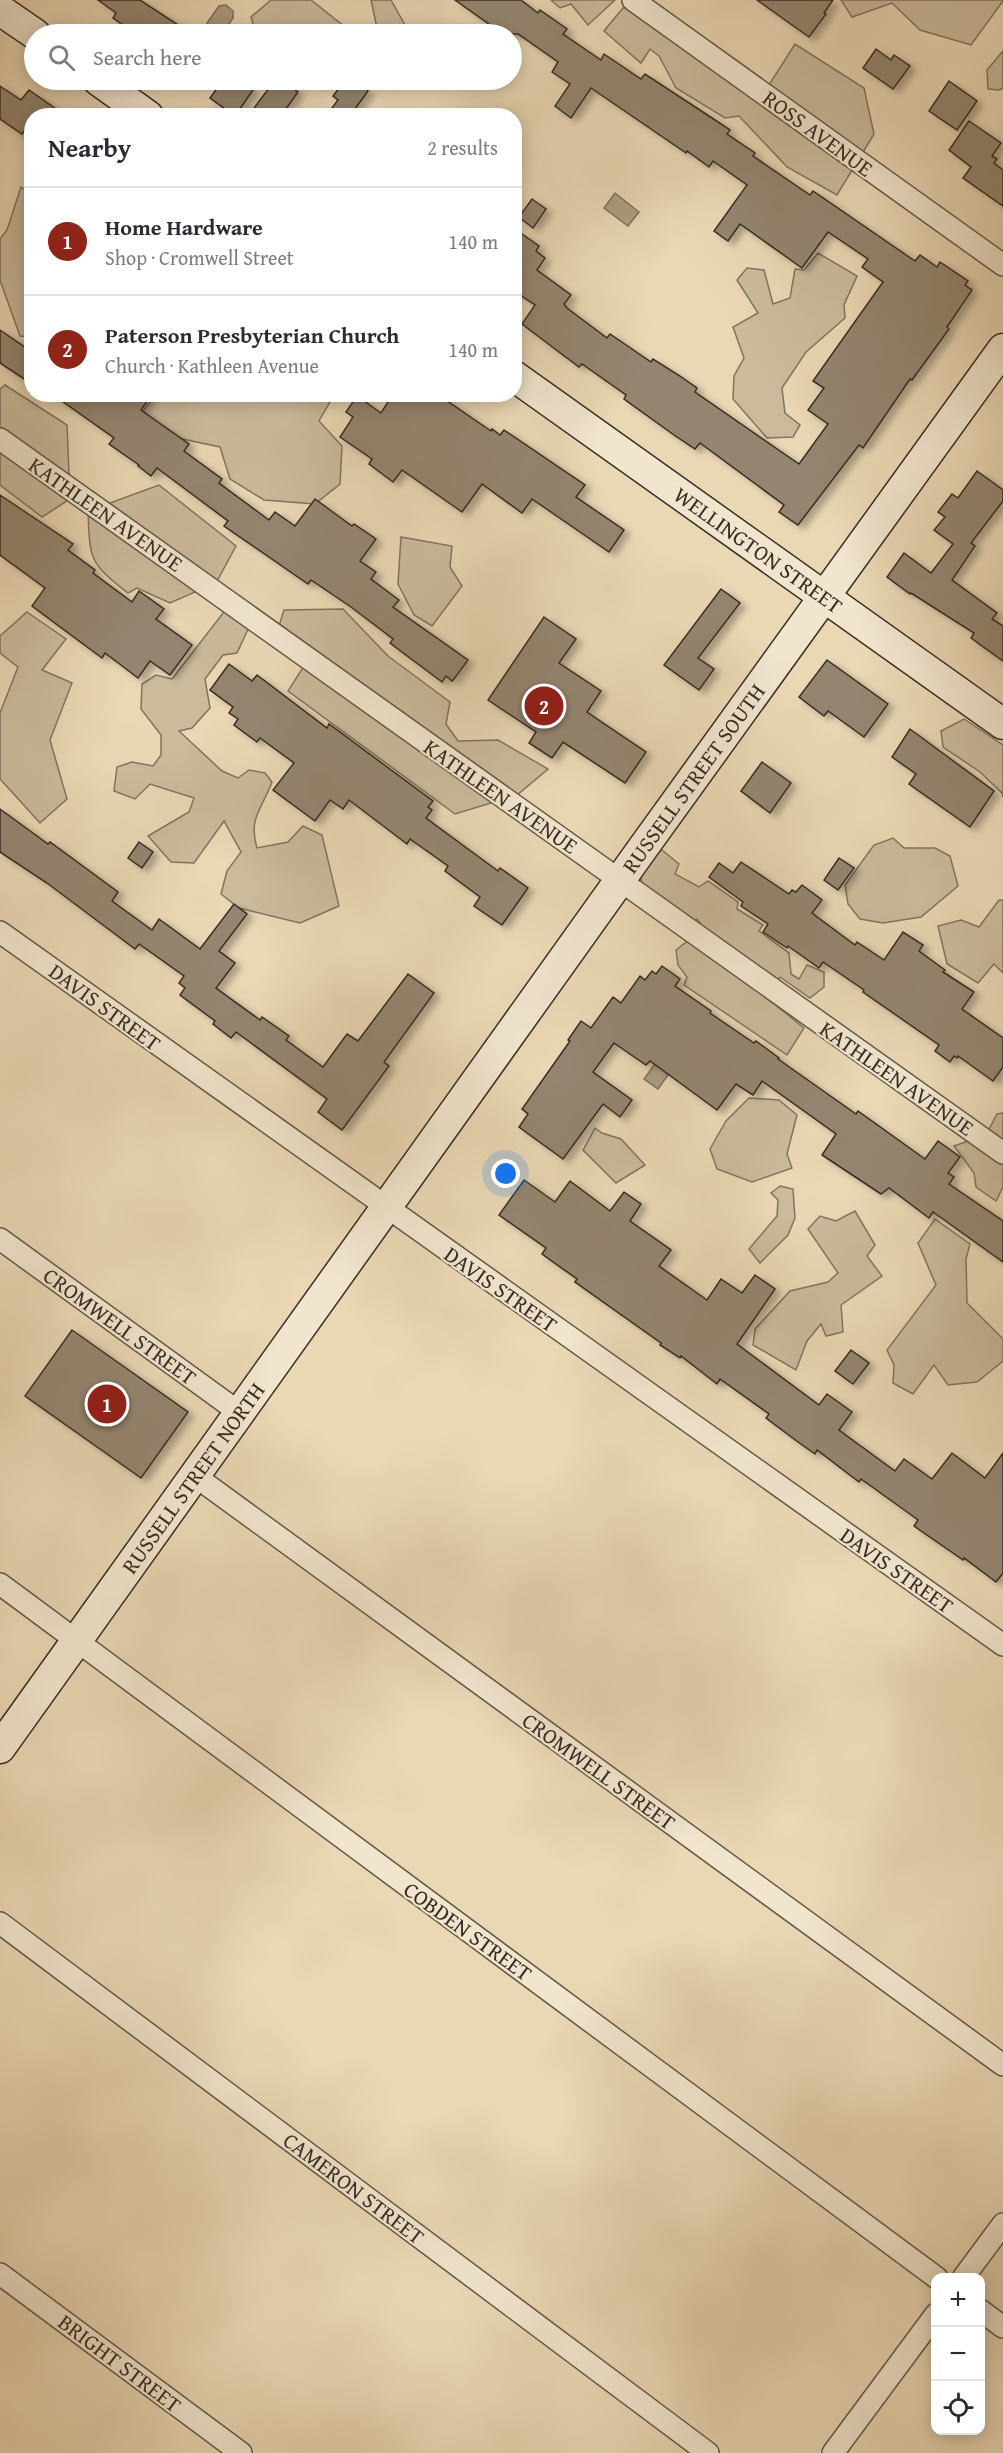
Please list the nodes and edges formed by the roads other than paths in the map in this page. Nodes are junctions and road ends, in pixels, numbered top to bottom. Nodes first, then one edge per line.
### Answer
1 (633, 0) edge
2 (0, 10) edge
3 (24, 26) edge
4 (112, 90) edge
5 (137, 108) edge
6 (1003, 265) edge
7 (1003, 349) edge
8 (522, 382) edge
9 (0, 439) edge
10 (825, 597) junction
11 (1003, 724) edge
12 (620, 880) junction
13 (0, 932) edge
14 (1003, 1153) edge
15 (386, 1208) junction
16 (0, 1239) edge
17 (240, 1413) junction
18 (195, 1476) junction
19 (0, 1584) edge
20 (77, 1642) junction
21 (1003, 1645) edge
22 (0, 1748) edge
23 (0, 1923) edge
24 (1003, 2065) edge
25 (1003, 2224) edge
26 (932, 2273) edge
27 (966, 2273) edge
28 (0, 2274) edge
29 (985, 2313) edge
30 (931, 2320) edge
31 (1003, 2327) edge
32 (241, 2453) edge
33 (708, 2453) edge
34 (833, 2453) edge

1 - 6 street, ROSS AVENUE
2 - 3 street
4 - 5 street
7 - 10 street, RUSSELL STREET SOUTH
8 - 10 street, WELLINGTON STREET
9 - 12 street, KATHLEEN AVENUE
10 - 11 street, WELLINGTON STREET
10 - 12 street, RUSSELL STREET SOUTH
12 - 14 street, KATHLEEN AVENUE
12 - 15 street, RUSSELL STREET SOUTH
13 - 15 street, DAVIS STREET
15 - 17 street, RUSSELL STREET NORTH
15 - 21 street, DAVIS STREET
16 - 17 street, CROMWELL STREET
17 - 18 street, RUSSELL STREET NORTH
18 - 20 street, RUSSELL STREET NORTH
18 - 24 street, CROMWELL STREET
19 - 20 street, COBDEN STREET
20 - 22 street, RUSSELL STREET NORTH
20 - 26 street, COBDEN STREET
23 - 33 street, CAMERON STREET
25 - 27 street
28 - 32 street, BRIGHT STREET
29 - 31 street
30 - 34 street

